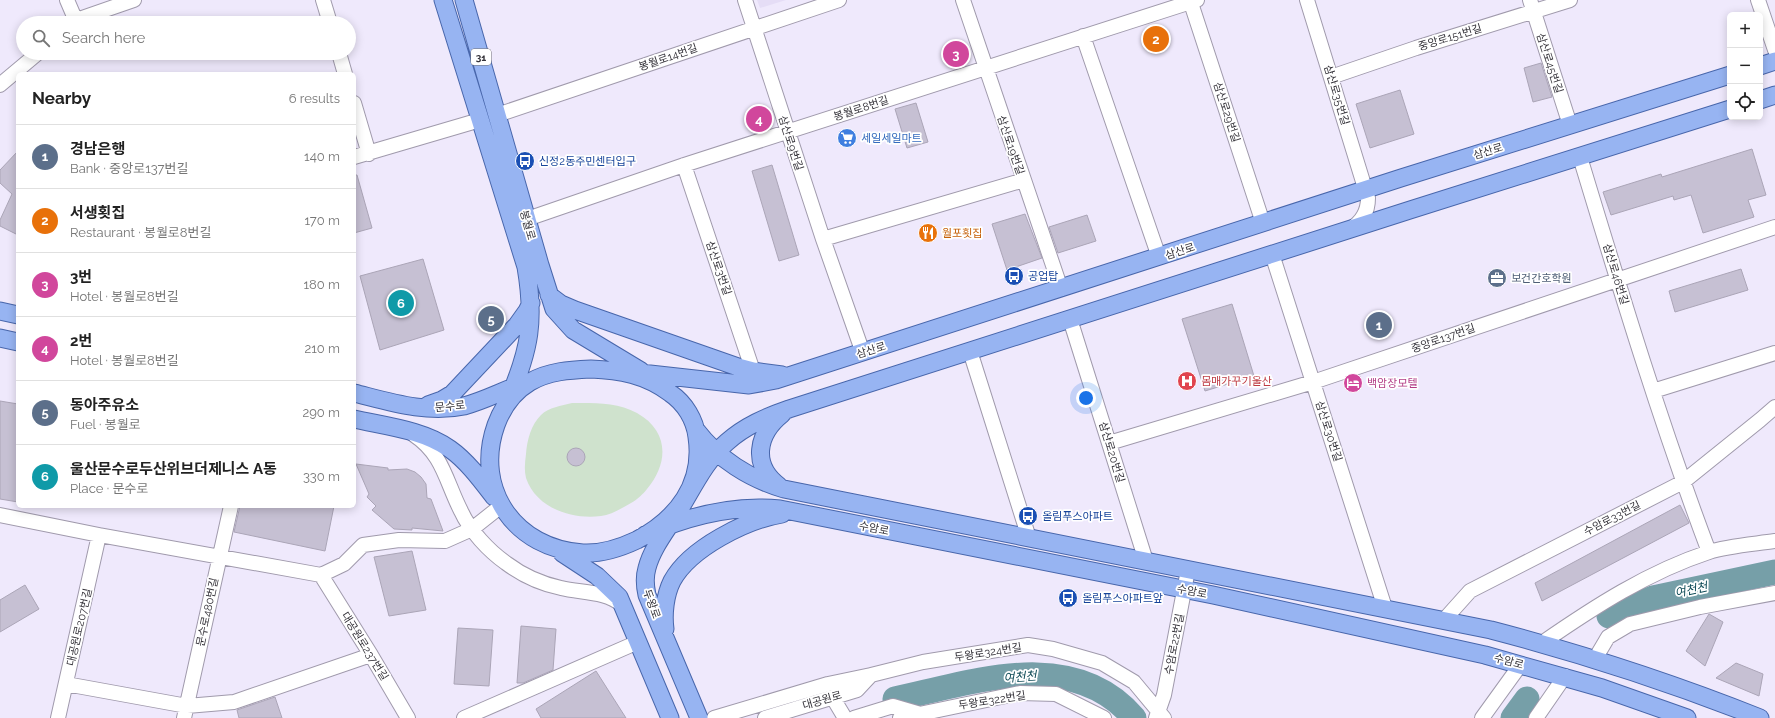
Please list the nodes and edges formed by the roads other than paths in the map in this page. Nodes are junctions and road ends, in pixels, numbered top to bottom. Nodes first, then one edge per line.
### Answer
1 (67, 0) edge
2 (134, 0) edge
3 (323, 0) edge
4 (443, 0) edge
5 (464, 0) edge
6 (745, 0) edge
7 (839, 0) edge
8 (963, 0) edge
9 (1306, 0) edge
10 (1570, 0) edge
11 (1758, 0) edge
12 (1193, 1) edge
13 (1532, 6) edge
14 (73, 16) edge
15 (88, 16) edge
16 (328, 16) edge
17 (754, 27) junction
18 (1083, 36) junction
19 (1775, 50) edge
20 (30, 60) edge
21 (341, 60) edge
22 (1775, 61) edge
23 (1763, 65) edge
24 (985, 68) junction
25 (344, 72) edge
26 (1727, 76) edge
27 (1331, 77) junction
28 (0, 85) edge
29 (1775, 95) edge
30 (1763, 99) edge
31 (356, 110) edge
32 (1727, 111) edge
33 (497, 115) junction
34 (480, 120) junction
35 (1570, 125) junction
36 (788, 132) junction
37 (369, 154) junction
38 (356, 157) edge
39 (1580, 157) junction
40 (684, 165) junction
41 (1024, 180) junction
42 (1366, 190) junction
43 (527, 219) junction
44 (1263, 224) junction
45 (1775, 227) edge
46 (1350, 229) junction
47 (823, 239) junction
48 (526, 244) junction
49 (1272, 254) junction
50 (1159, 257) junction
51 (1617, 279) junction
52 (1061, 289) junction
53 (549, 295) junction
54 (531, 303) junction
55 (0, 311) edge
56 (16, 315) edge
57 (1070, 319) junction
58 (0, 338) edge
59 (16, 342) edge
60 (970, 352) junction
61 (863, 353) junction
62 (1775, 353) edge
63 (623, 371) junction
64 (753, 371) junction
65 (644, 373) junction
66 (792, 375) junction
67 (543, 376) junction
68 (1313, 382) junction
69 (513, 388) junction
70 (1653, 391) junction
71 (356, 393) edge
72 (671, 393) junction
73 (506, 404) junction
74 (416, 407) junction
75 (1775, 407) edge
76 (789, 409) junction
77 (356, 419) edge
78 (696, 430) junction
79 (409, 432) junction
80 (1109, 443) junction
81 (717, 452) junction
82 (1683, 482) junction
83 (784, 489) junction
84 (689, 493) junction
85 (501, 506) junction
86 (231, 508) edge
87 (796, 512) junction
88 (0, 515) edge
89 (670, 525) junction
90 (472, 529) junction
91 (99, 535) junction
92 (645, 536) junction
93 (1029, 538) junction
94 (1775, 541) edge
95 (549, 546) junction
96 (1710, 552) junction
97 (219, 557) junction
98 (1146, 562) junction
99 (1188, 570) junction
100 (321, 575) junction
101 (1185, 589) junction
102 (1775, 593) edge
103 (624, 608) junction
104 (1385, 608) junction
105 (1444, 620) junction
106 (666, 639) junction
107 (638, 642) junction
108 (1542, 643) junction
109 (371, 655) junction
110 (1595, 659) junction
111 (1521, 664) junction
112 (871, 675) junction
113 (1565, 676) junction
114 (66, 684) junction
115 (832, 698) junction
116 (186, 712) edge
117 (665, 713) edge
118 (919, 714) junction
119 (1159, 716) edge
120 (1483, 717) edge
121 (58, 718) edge
122 (408, 718) edge
123 (464, 718) edge
124 (699, 718) edge
125 (714, 718) edge
126 (764, 718) edge
127 (845, 718) edge
128 (854, 718) edge
129 (900, 718) edge
130 (1104, 718) edge
131 (1536, 718) edge
132 (1687, 718) edge
133 (1760, 718) edge

1 - 14 street
2 - 15 street
3 - 16 street
4 - 34 main road
5 - 33 main road, 봉월로 / 31
6 - 17 street, 삼산로9번길
7 - 17 street, 봉월로14번길
8 - 24 street, 삼산로19번길
9 - 27 street, 삼산로35번길
10 - 13 street, 중앙로151번길
11 - 19 street
12 - 18 street, 봉월로8번길
12 - 44 street, 삼산로29번길
13 - 27 street, 중앙로151번길
13 - 35 street, 삼산로45번길
17 - 33 street, 봉월로14번길
17 - 36 street, 삼산로9번길
18 - 24 street, 봉월로8번길
18 - 50 street
20 - 28 street
21 - 25 street
22 - 23 main road
24 - 36 street, 봉월로8번길
24 - 41 street, 삼산로19번길
26 - 35 main road, 삼산로
27 - 42 street, 삼산로35번길
29 - 30 main road
31 - 37 street
32 - 39 main road
33 - 43 main road, 봉월로 / 31
34 - 37 street
34 - 48 main road
35 - 42 main road, 삼산로
36 - 40 street, 봉월로8번길
36 - 47 street, 삼산로9번길
37 - 38 street
39 - 46 main road
39 - 51 street, 삼산로46번길
40 - 43 street, 봉월로8번길
40 - 64 street, 삼산로3번길
41 - 47 street
41 - 52 street, 삼산로19번길
42 - 44 main road, 삼산로
42 - 46 street, 삼산로35번길
43 - 48 main road, 봉월로 / 31
44 - 50 main road, 삼산로
45 - 51 street, 중앙로137번길
46 - 49 main road
47 - 61 street, 삼산로9번길
48 - 53 main road, 봉월로
48 - 54 main road, 봉월로
49 - 57 main road
49 - 68 street, 삼산로30번길
50 - 52 main road, 삼산로
51 - 68 street, 중앙로137번길
51 - 70 street, 삼산로46번길
52 - 61 main road, 삼산로
53 - 64 main road
53 - 65 main road, 봉월로
54 - 69 main road, 봉월로
54 - 74 main road
55 - 56 main road
57 - 60 main road
57 - 80 street, 삼산로20번길
58 - 59 main road
60 - 76 main road
60 - 93 street
61 - 66 main road, 삼산로
62 - 70 street
63 - 65 main road, 삼산로
63 - 67 main road, 삼산로
63 - 72 main road
64 - 66 main road
65 - 66 main road, 삼산로
65 - 72 main road, 봉월로
67 - 69 main road, 문수로
67 - 73 main road
68 - 80 street, 중앙로137번길
68 - 104 street, 삼산로30번길
69 - 73 main road, 봉월로
69 - 74 main road, 문수로
70 - 82 street, 삼산로46번길
71 - 74 main road, 문수로
72 - 78 main road
73 - 85 main road, 봉월로
75 - 82 street, 수암로33번길
76 - 81 main road
76 - 83 main road
77 - 79 main road
78 - 81 main road, 수암로
78 - 84 main road
79 - 85 main road
79 - 90 street
80 - 98 street, 삼산로20번길
81 - 83 main road, 수암로
81 - 84 main road
82 - 96 street, 삼산로46번길
82 - 105 street, 수암로33번길
83 - 93 main road, 수암로
84 - 89 main road, 두왕로
84 - 92 main road
85 - 90 street
85 - 95 main road
86 - 97 street, 문수로480번길
87 - 89 main road, 수암로
87 - 101 main road, 수암로
87 - 106 main road
88 - 91 street
89 - 92 main road, 수암로
89 - 106 main road, 두왕로
90 - 100 street
90 - 103 street
91 - 97 street
91 - 114 street, 대공원로207번길
92 - 95 main road
93 - 98 main road, 수암로
94 - 96 street
95 - 103 main road
96 - 108 street
97 - 100 street
97 - 116 street, 문수로480번길
98 - 99 main road, 수암로
99 - 101 street, 수암로22번길
99 - 104 main road, 수암로
100 - 109 street, 대공원로237번길
101 - 111 main road, 수암로
101 - 119 street, 수암로22번길
102 - 110 street
103 - 107 main road
104 - 105 main road, 수암로
105 - 108 main road, 수암로
106 - 124 main road, 두왕로
107 - 117 main road
107 - 123 street
108 - 110 main road, 수암로
109 - 116 street
109 - 122 street, 대공원로237번길
110 - 133 main road, 수암로
111 - 113 main road, 수암로
111 - 120 street
112 - 115 street, 대공원로
112 - 119 street, 두왕로324번길
112 - 125 street, 두왕로324번길
113 - 131 street
113 - 132 main road, 수암로
114 - 116 street
114 - 121 street, 대공원로207번길
115 - 126 street, 대공원로
115 - 127 street
118 - 128 street
118 - 129 street, 두왕로322번길
118 - 130 street, 두왕로322번길

